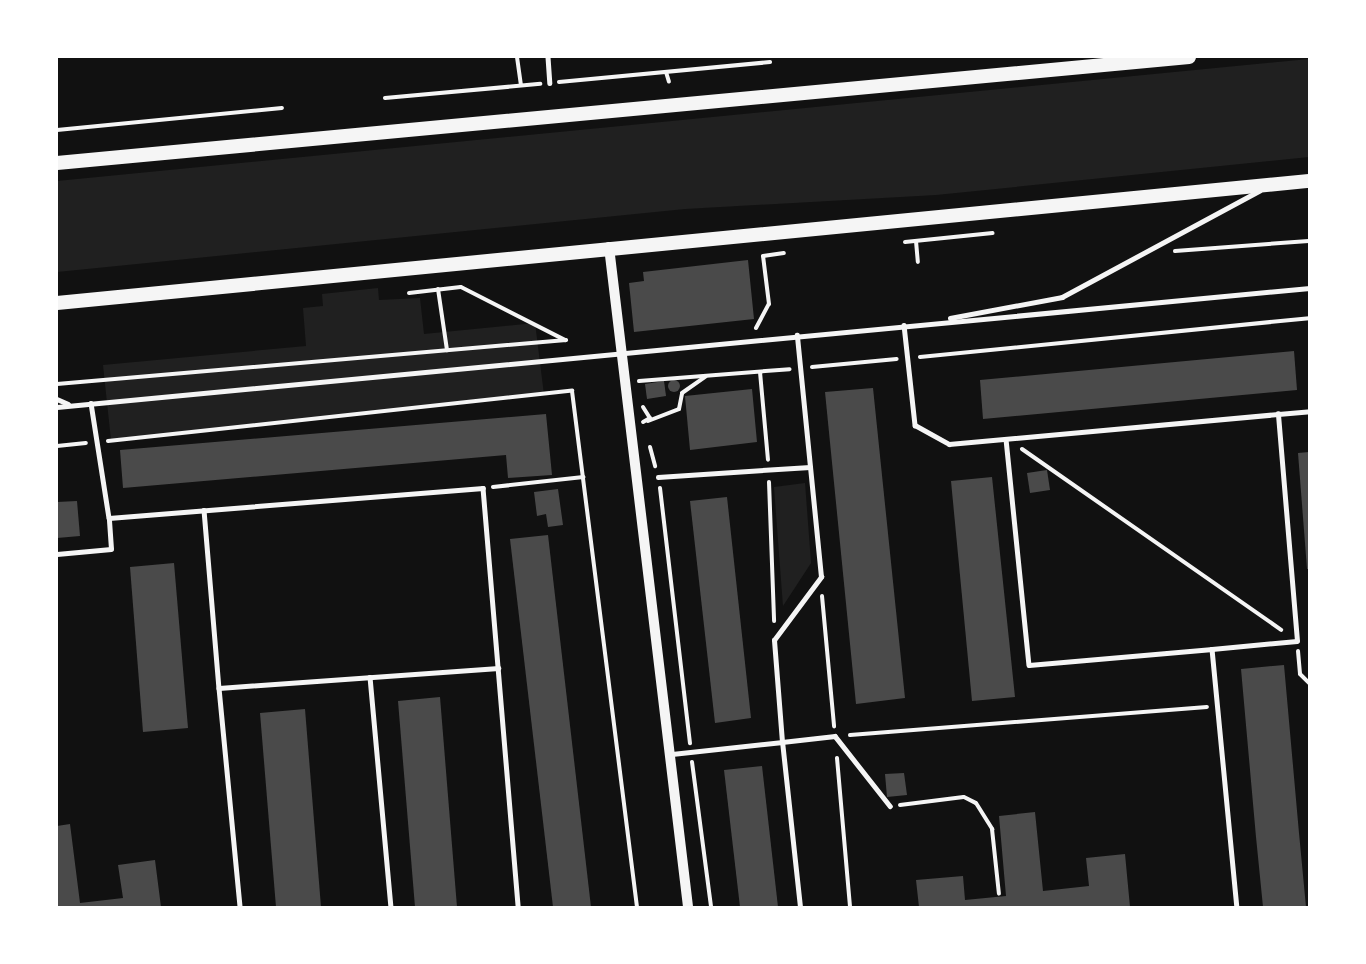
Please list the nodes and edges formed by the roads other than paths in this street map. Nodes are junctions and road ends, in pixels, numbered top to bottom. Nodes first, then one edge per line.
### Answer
1 (548, 57) edge
2 (1189, 57) edge
3 (550, 83) road end
4 (57, 163) edge
5 (1309, 181) edge
6 (1271, 184) junction
7 (609, 247) junction
8 (1309, 288) edge
9 (57, 303) edge
10 (923, 323) junction
11 (904, 325) junction
12 (797, 335) junction
13 (622, 351) junction
14 (57, 399) edge
15 (92, 403) junction
16 (69, 405) junction
17 (57, 407) edge
18 (1309, 411) edge
19 (1278, 414) junction
20 (1006, 439) junction
21 (810, 467) junction
22 (658, 477) road end
23 (204, 510) junction
24 (109, 518) junction
25 (57, 554) edge
26 (1212, 649) junction
27 (498, 668) junction
28 (370, 677) junction
29 (219, 688) junction
30 (782, 742) junction
31 (670, 754) junction
32 (890, 806) road end
33 (240, 907) edge
34 (391, 907) edge
35 (518, 907) edge
36 (688, 907) edge
37 (800, 907) edge
38 (1237, 907) edge

1 - 3 lane
2 - 4 main road
5 - 6 main road
6 - 7 main road
6 - 10 lane
7 - 9 main road
7 - 13 street
8 - 10 lane
10 - 11 lane
11 - 12 lane
11 - 20 lane
12 - 13 lane
12 - 21 lane
13 - 15 lane
13 - 31 street
14 - 16 lane
15 - 16 lane
15 - 24 lane
16 - 17 lane
18 - 19 lane
19 - 20 lane
19 - 26 lane
20 - 26 lane
21 - 22 lane
21 - 30 lane
23 - 24 lane
23 - 27 lane
23 - 29 lane
24 - 25 lane
26 - 38 lane
27 - 28 lane
27 - 35 lane
28 - 29 lane
28 - 34 lane
29 - 33 lane
30 - 31 lane
30 - 32 lane
30 - 37 lane
31 - 36 street

